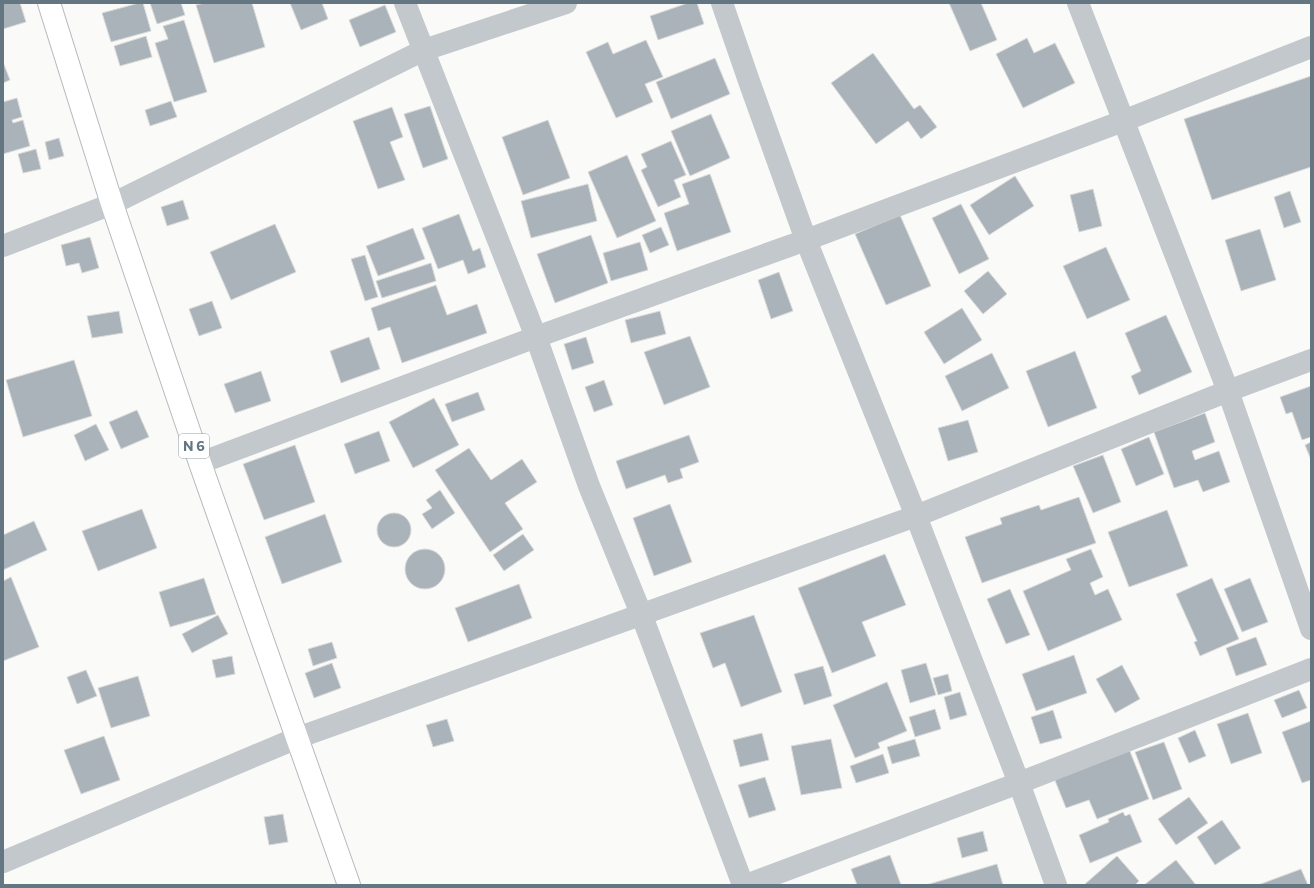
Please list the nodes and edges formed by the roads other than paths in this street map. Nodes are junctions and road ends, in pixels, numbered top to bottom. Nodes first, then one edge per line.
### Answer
1 (49, 3) edge
2 (405, 3) edge
3 (566, 3) edge
4 (722, 3) edge
5 (1078, 3) edge
6 (1311, 47) edge
7 (424, 50) junction
8 (1123, 121) junction
9 (112, 204) junction
10 (806, 240) junction
11 (3, 246) edge
12 (536, 337) junction
13 (1311, 360) edge
14 (1228, 391) junction
15 (200, 463) junction
16 (916, 516) junction
17 (642, 616) junction
18 (1311, 629) edge
19 (1311, 669) edge
20 (297, 738) junction
21 (1019, 783) junction
22 (3, 862) edge
23 (348, 885) edge
24 (744, 885) edge
25 (1056, 885) edge

1 - 9 main road, N 6
2 - 7 street
3 - 7 street
4 - 10 street
5 - 8 street
6 - 8 street
7 - 9 street
7 - 12 street
8 - 10 street
8 - 14 street
9 - 11 street
9 - 15 main road, N 6
10 - 12 street
10 - 16 street
12 - 15 street
12 - 17 street
13 - 14 street
14 - 16 street
14 - 18 street
15 - 20 main road, N 6
16 - 17 street
16 - 21 street
17 - 20 street
17 - 24 street
19 - 21 street
20 - 22 street
20 - 23 main road, N 6
21 - 24 street
21 - 25 street

